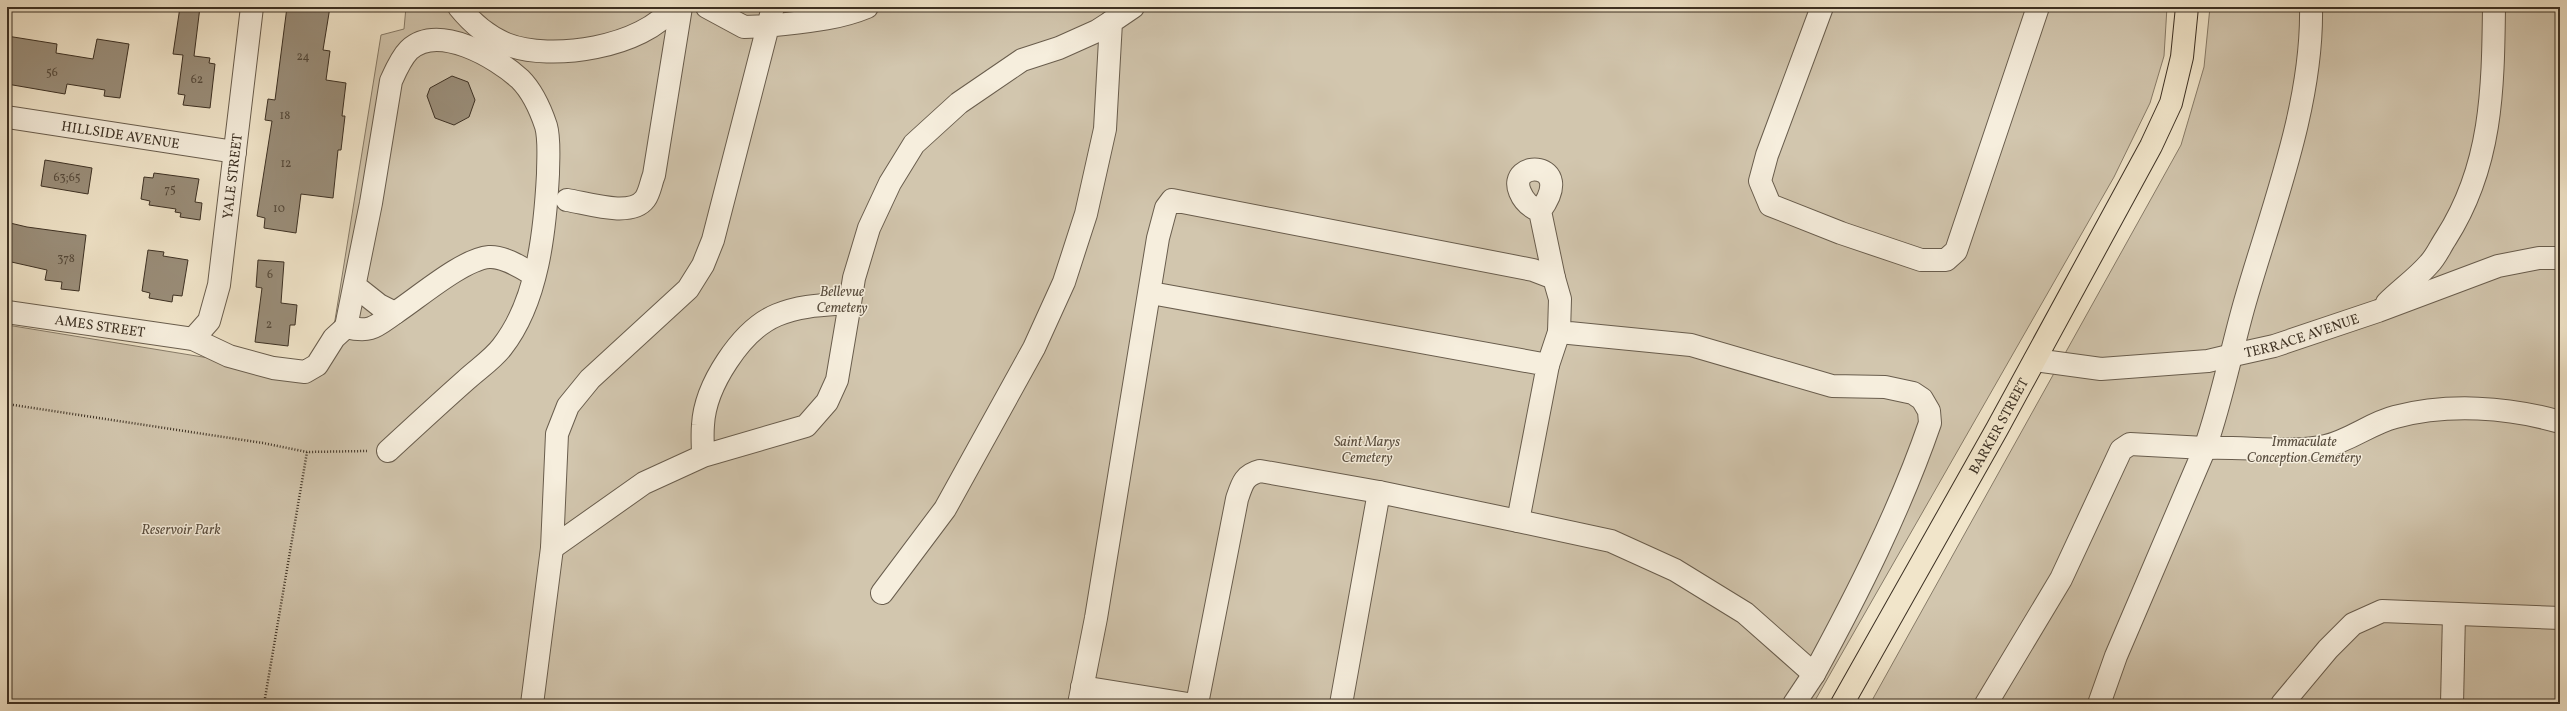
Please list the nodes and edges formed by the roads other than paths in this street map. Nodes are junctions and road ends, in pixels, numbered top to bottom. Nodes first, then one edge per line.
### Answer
1 (252, 7) edge
2 (459, 7) edge
3 (673, 7) edge
4 (681, 7) edge
5 (707, 7) edge
6 (867, 7) edge
7 (1133, 7) edge
8 (1822, 7) edge
9 (2038, 7) edge
10 (2187, 7) edge
11 (2312, 7) edge
12 (2494, 7) edge
13 (771, 17) edge
14 (1111, 22) junction
15 (7, 117) edge
16 (235, 152) junction
17 (567, 200) dead end
18 (1540, 211) dead end
19 (2560, 258) edge
20 (534, 275) junction
21 (1554, 278) junction
22 (355, 286) junction
23 (1151, 293) junction
24 (850, 303) junction
25 (2378, 311) junction
26 (7, 312) edge
27 (395, 313) junction
28 (346, 327) junction
29 (1559, 332) junction
30 (193, 339) junction
31 (2229, 356) junction
32 (2035, 360) junction
33 (1548, 365) junction
34 (2560, 422) edge
35 (2205, 448) junction
36 (388, 451) road end
37 (703, 456) junction
38 (1379, 492) junction
39 (1518, 521) junction
40 (552, 548) junction
41 (882, 593) dead end
42 (2454, 614) junction
43 (2560, 618) edge
44 (1814, 674) junction
45 (1080, 696) edge
46 (532, 704) edge
47 (1188, 704) edge
48 (1197, 704) edge
49 (1341, 704) edge
50 (1794, 704) edge
51 (1842, 704) edge
52 (1986, 704) edge
53 (2099, 704) edge
54 (2282, 704) edge
55 (2452, 704) edge

1 - 16 street, YALE STREET
2 - 3 street
4 - 17 street
5 - 13 street
6 - 13 street
7 - 14 street
8 - 9 street
10 - 32 main road, BARKER STREET
11 - 31 street
12 - 25 street
13 - 40 street
14 - 24 street
14 - 41 street
15 - 16 street, HILLSIDE AVENUE
16 - 30 street, YALE STREET
18 - 21 street
19 - 25 street, TERRACE AVENUE
20 - 22 street
20 - 27 street
20 - 36 street
21 - 23 street
21 - 29 street
22 - 27 street
22 - 28 street
23 - 33 street
23 - 45 street
24 - 37 street
24 - 37 street
25 - 31 street, TERRACE AVENUE
26 - 30 street, AMES STREET
27 - 28 street
28 - 30 street, AMES STREET
29 - 33 street
29 - 44 street
31 - 32 street, TERRACE AVENUE
31 - 35 street
32 - 51 main road, BARKER STREET
33 - 39 street
34 - 35 street
35 - 52 street
35 - 53 street
37 - 40 street
38 - 39 street
38 - 48 street
38 - 49 street
39 - 44 street
40 - 46 street
42 - 43 street
42 - 54 street
42 - 55 street
44 - 50 street
45 - 47 street

